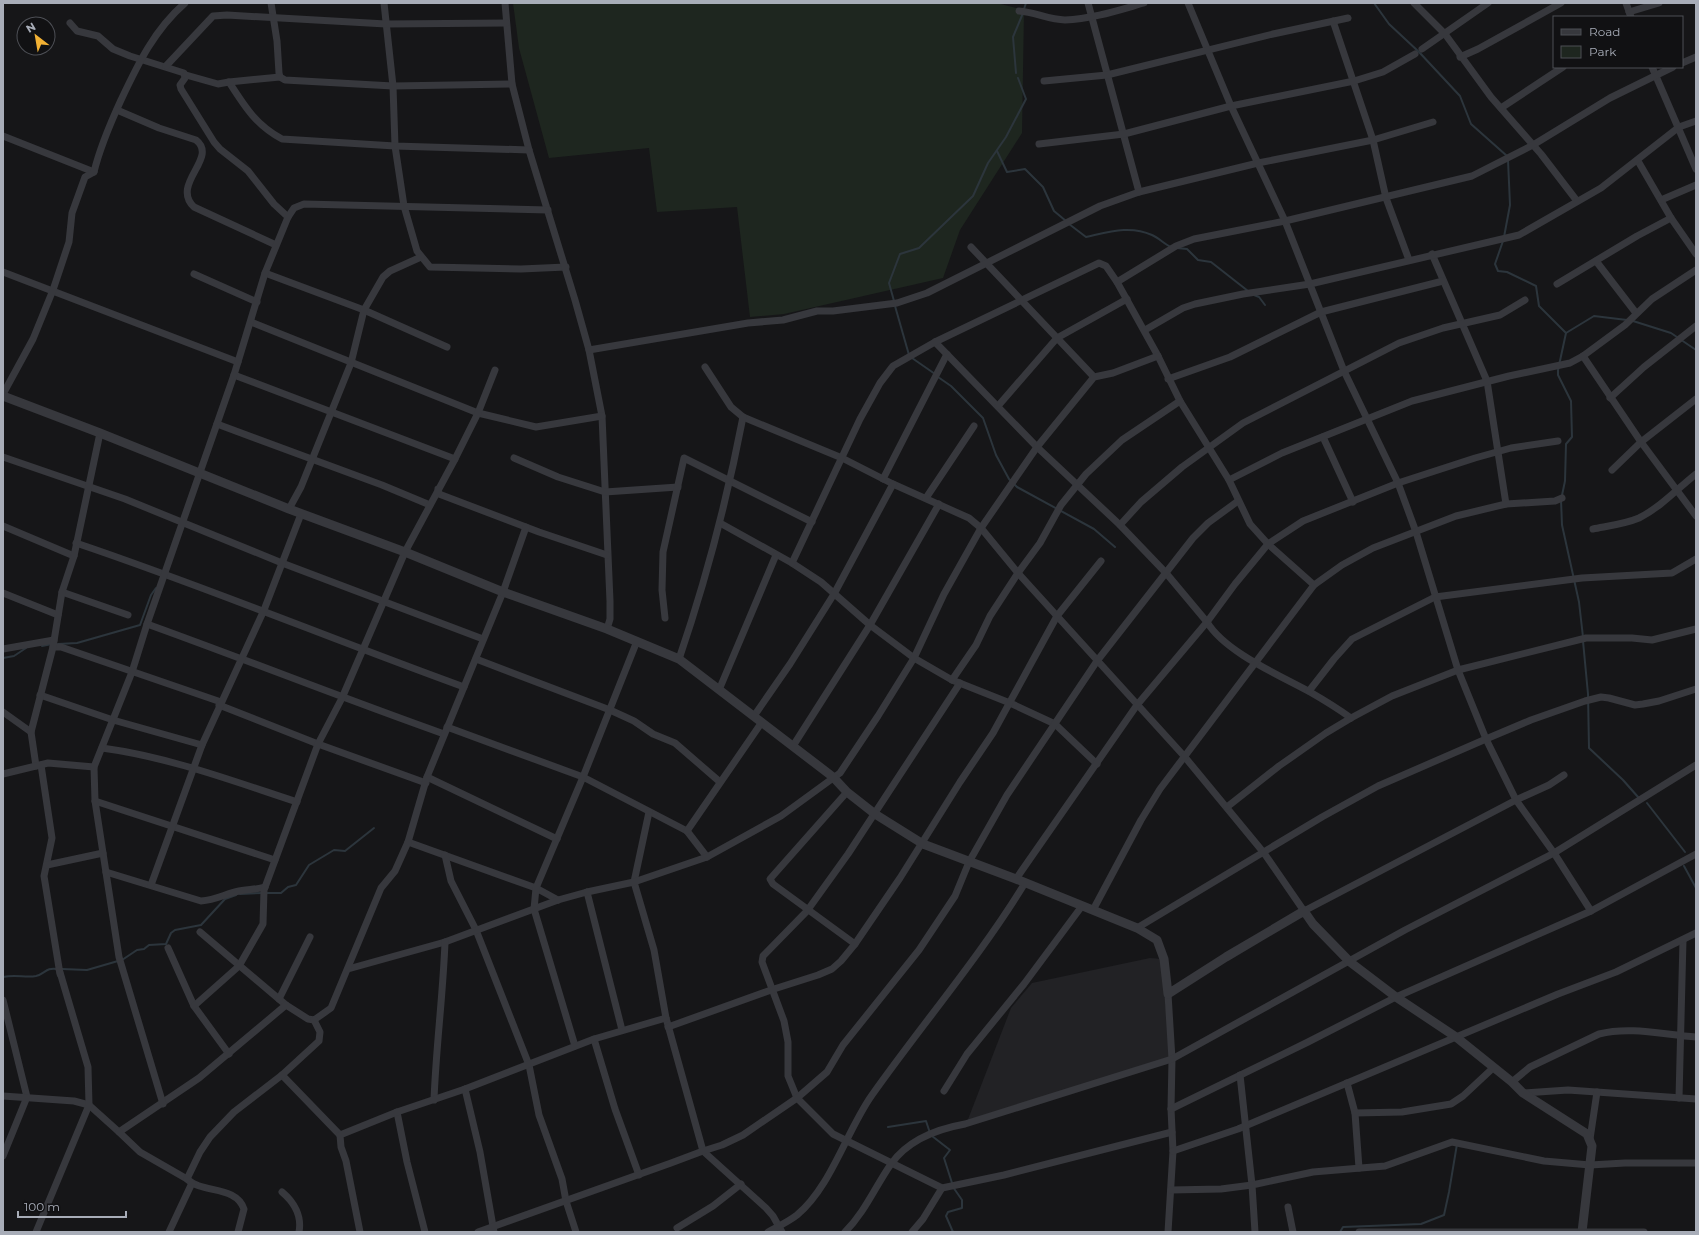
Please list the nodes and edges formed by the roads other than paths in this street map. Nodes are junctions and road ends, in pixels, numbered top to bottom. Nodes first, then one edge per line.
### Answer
1 (185, 3) edge
2 (271, 3) edge
3 (384, 3) edge
4 (505, 3) edge
5 (1088, 3) edge
6 (1144, 3) edge
7 (1188, 3) edge
8 (1414, 3) edge
9 (1488, 3) edge
10 (1561, 3) edge
11 (1626, 3) edge
12 (1659, 3) edge
13 (1019, 11) dead end
14 (1630, 15) edge
15 (1093, 16) junction
16 (274, 18) junction
17 (1348, 18) dead end
18 (1333, 21) junction
19 (70, 23) dead end
20 (506, 23) junction
21 (386, 24) junction
22 (1445, 34) junction
23 (1422, 50) dead end
24 (1209, 51) junction
25 (1415, 54) dead end
26 (1460, 57) junction
27 (1696, 57) edge
28 (140, 59) junction
29 (1683, 63) edge
30 (166, 66) junction
31 (1561, 68) edge
32 (1652, 68) edge
33 (1671, 68) edge
34 (186, 75) junction
35 (1107, 75) junction
36 (1656, 75) junction
37 (280, 77) junction
38 (1044, 81) dead end
39 (1354, 81) junction
40 (229, 82) junction
41 (512, 84) junction
42 (393, 86) junction
43 (1231, 106) junction
44 (1501, 108) junction
45 (117, 110) junction
46 (1696, 121) edge
47 (1433, 122) dead end
48 (1679, 126) junction
49 (1124, 134) junction
50 (3, 136) edge
51 (1373, 140) junction
52 (1039, 144) dead end
53 (1533, 145) junction
54 (396, 146) junction
55 (529, 150) junction
56 (1638, 161) junction
57 (1258, 163) junction
58 (1696, 169) edge
59 (94, 172) junction
60 (1696, 185) edge
61 (1139, 192) junction
62 (1386, 198) junction
63 (1661, 200) junction
64 (1577, 201) junction
65 (404, 206) junction
66 (548, 210) junction
67 (288, 217) junction
68 (1671, 218) junction
69 (1285, 221) junction
70 (1693, 240) edge
71 (276, 245) junction
72 (971, 247) dead end
73 (1432, 254) junction
74 (1696, 254) edge
75 (421, 257) junction
76 (1409, 260) junction
77 (1596, 261) junction
78 (987, 263) junction
79 (566, 267) junction
80 (1696, 270) edge
81 (3, 272) edge
82 (265, 273) junction
83 (194, 274) dead end
84 (1443, 281) junction
85 (1117, 282) junction
86 (1310, 284) junction
87 (1557, 284) dead end
88 (53, 290) junction
89 (1127, 299) junction
90 (1021, 300) junction
91 (1525, 300) dead end
92 (257, 302) junction
93 (364, 310) junction
94 (1321, 312) junction
95 (1636, 314) junction
96 (251, 322) junction
97 (1462, 323) junction
98 (1696, 326) edge
99 (1144, 330) junction
100 (1057, 338) junction
101 (935, 342) junction
102 (447, 346) dead end
103 (589, 350) junction
104 (947, 354) junction
105 (1158, 356) junction
106 (1583, 356) junction
107 (238, 362) junction
108 (351, 363) junction
109 (705, 367) dead end
110 (495, 370) dead end
111 (1344, 371) junction
112 (234, 375) junction
113 (1094, 377) junction
114 (1168, 379) junction
115 (1487, 381) junction
116 (3, 395) edge
117 (1610, 398) junction
118 (1696, 399) edge
119 (1180, 401) junction
120 (998, 406) junction
121 (332, 412) junction
122 (478, 414) junction
123 (602, 416) junction
124 (742, 417) junction
125 (1368, 420) junction
126 (217, 424) junction
127 (974, 426) dead end
128 (100, 433) junction
129 (1324, 437) junction
130 (1558, 441) dead end
131 (1641, 442) junction
132 (1037, 447) junction
133 (1208, 447) junction
134 (1498, 452) junction
135 (3, 457) edge
136 (312, 458) junction
137 (514, 458) dead end
138 (842, 458) junction
139 (456, 459) junction
140 (1612, 470) dead end
141 (201, 474) junction
142 (1696, 474) edge
143 (883, 479) junction
144 (730, 480) junction
145 (1229, 480) junction
146 (1398, 483) junction
147 (893, 484) junction
148 (1077, 485) junction
149 (678, 487) junction
150 (89, 488) junction
151 (438, 489) junction
152 (1675, 490) junction
153 (605, 492) junction
154 (926, 498) junction
155 (1562, 498) dead end
156 (1238, 501) junction
157 (1353, 502) junction
158 (939, 504) junction
159 (1506, 504) junction
160 (430, 505) junction
161 (289, 509) junction
162 (301, 514) junction
163 (1696, 516) edge
164 (812, 522) junction
165 (720, 523) junction
166 (183, 524) junction
167 (1120, 525) junction
168 (3, 526) edge
169 (526, 527) junction
170 (981, 528) junction
171 (1593, 529) dead end
172 (1416, 532) junction
173 (76, 543) junction
174 (1268, 544) junction
175 (405, 552) junction
176 (607, 555) junction
177 (776, 555) junction
178 (74, 556) junction
179 (1696, 559) edge
180 (1101, 561) dead end
181 (282, 563) junction
182 (792, 563) junction
183 (165, 573) junction
184 (1018, 573) junction
185 (1166, 573) junction
186 (1314, 585) junction
187 (62, 592) junction
188 (503, 592) junction
189 (3, 593) edge
190 (834, 594) junction
191 (1435, 597) junction
192 (385, 602) junction
193 (264, 610) junction
194 (58, 615) junction
195 (128, 615) dead end
196 (1057, 616) junction
197 (665, 618) dead end
198 (1207, 622) junction
199 (147, 624) junction
200 (870, 626) junction
201 (1696, 629) edge
202 (607, 630) junction
203 (483, 640) junction
204 (637, 641) junction
205 (54, 644) junction
206 (3, 650) edge
207 (362, 650) junction
208 (241, 658) junction
209 (914, 658) junction
210 (476, 659) junction
211 (679, 659) junction
212 (1097, 661) junction
213 (1254, 662) junction
214 (1458, 670) junction
215 (132, 672) junction
216 (952, 680) junction
217 (960, 683) junction
218 (464, 687) junction
219 (1696, 689) edge
220 (719, 690) junction
221 (1309, 692) junction
222 (40, 695) junction
223 (342, 698) junction
224 (1010, 702) junction
225 (220, 703) junction
226 (1138, 705) junction
227 (610, 710) junction
228 (3, 712) edge
229 (754, 716) junction
230 (1351, 718) junction
231 (113, 720) junction
232 (762, 722) junction
233 (1055, 724) junction
234 (446, 731) junction
235 (32, 732) junction
236 (1486, 739) junction
237 (318, 744) junction
238 (202, 745) junction
239 (793, 746) junction
240 (102, 748) junction
241 (1184, 756) junction
242 (1097, 764) junction
243 (39, 765) junction
244 (1696, 765) edge
245 (94, 767) junction
246 (193, 767) junction
247 (3, 774) edge
248 (1564, 775) dead end
249 (583, 777) junction
250 (833, 777) junction
251 (426, 780) junction
252 (720, 782) junction
253 (847, 792) junction
254 (1516, 800) junction
255 (95, 801) junction
256 (297, 802) junction
257 (1227, 808) junction
258 (649, 812) junction
259 (874, 814) junction
260 (172, 826) junction
261 (687, 831) junction
262 (557, 840) junction
263 (408, 842) junction
264 (923, 844) junction
265 (103, 853) junction
266 (1264, 853) junction
267 (1554, 853) junction
268 (1696, 854) edge
269 (445, 855) junction
270 (707, 857) junction
271 (275, 860) junction
272 (969, 862) junction
273 (47, 865) junction
274 (106, 872) junction
275 (1021, 881) junction
276 (634, 882) junction
277 (152, 885) junction
278 (536, 888) junction
279 (264, 891) junction
280 (587, 892) junction
281 (558, 900) junction
282 (1082, 906) junction
283 (534, 909) junction
284 (807, 910) junction
285 (1093, 910) junction
286 (1591, 911) junction
287 (1304, 912) junction
288 (1137, 928) junction
289 (476, 930) junction
290 (200, 932) dead end
291 (1696, 933) edge
292 (310, 937) dead end
293 (1683, 940) junction
294 (445, 942) junction
295 (855, 944) junction
296 (168, 948) dead end
297 (1350, 962) junction
298 (239, 966) junction
299 (348, 969) junction
300 (774, 989) junction
301 (1168, 994) junction
302 (1396, 997) junction
303 (279, 999) junction
304 (3, 1000) edge
305 (286, 1005) junction
306 (194, 1006) junction
307 (666, 1018) junction
308 (314, 1020) junction
309 (668, 1027) junction
310 (622, 1030) junction
311 (1681, 1036) junction
312 (1456, 1037) junction
313 (1696, 1037) edge
314 (594, 1039) junction
315 (575, 1046) junction
316 (229, 1054) junction
317 (1172, 1059) junction
318 (529, 1065) junction
319 (1493, 1068) junction
320 (282, 1075) junction
321 (1240, 1075) junction
322 (1347, 1082) junction
323 (1512, 1082) junction
324 (465, 1090) junction
325 (944, 1091) dead end
326 (1597, 1092) junction
327 (1523, 1093) junction
328 (3, 1096) edge
329 (27, 1097) junction
330 (797, 1098) junction
331 (1679, 1098) junction
332 (1696, 1099) edge
333 (434, 1100) junction
334 (163, 1104) junction
335 (90, 1105) junction
336 (1171, 1109) junction
337 (397, 1112) junction
338 (1355, 1113) junction
339 (1246, 1125) junction
340 (119, 1132) junction
341 (1172, 1132) junction
342 (340, 1136) junction
343 (1590, 1139) junction
344 (847, 1142) junction
345 (703, 1150) junction
346 (1172, 1150) junction
347 (3, 1156) edge
348 (892, 1163) junction
349 (1696, 1164) edge
350 (1590, 1165) junction
351 (1359, 1168) junction
352 (639, 1175) junction
353 (189, 1181) junction
354 (741, 1184) junction
355 (1252, 1185) junction
356 (942, 1188) junction
357 (1171, 1190) junction
358 (282, 1192) dead end
359 (566, 1201) junction
360 (1288, 1207) dead end
361 (677, 1228) dead end
362 (493, 1229) edge
363 (780, 1229) edge
364 (1582, 1231) edge
365 (36, 1232) edge
366 (169, 1232) edge
367 (238, 1232) edge
368 (299, 1232) edge
369 (360, 1232) edge
370 (425, 1232) edge
371 (478, 1232) edge
372 (576, 1232) edge
373 (768, 1232) edge
374 (845, 1232) edge
375 (912, 1232) edge
376 (1168, 1232) edge
377 (1255, 1232) edge
378 (1293, 1232) edge
379 (1359, 1232) edge
380 (1644, 1232) edge

1 - 28 street
2 - 16 street
3 - 21 street
4 - 20 street
5 - 15 street
6 - 15 street
7 - 24 street
8 - 22 street
9 - 22 street
10 - 26 street
11 - 14 street
12 - 14 street
13 - 15 street
15 - 35 street
16 - 21 street
16 - 30 street
16 - 37 street
17 - 18 street
18 - 24 street
18 - 39 street
19 - 28 street
20 - 21 street
20 - 41 street
21 - 42 street
22 - 23 street
22 - 26 street
24 - 35 street
24 - 43 street
25 - 39 street
26 - 44 street
27 - 29 street
28 - 30 street
28 - 45 street
30 - 34 street
31 - 44 street
32 - 36 street
33 - 36 street
34 - 40 street
34 - 67 street
35 - 38 street
35 - 49 street
36 - 48 street
36 - 53 street
37 - 40 street
37 - 42 street
39 - 43 street
39 - 51 street
40 - 54 street
41 - 42 street
41 - 55 street
42 - 54 street
43 - 49 street
43 - 57 street
44 - 53 street
45 - 59 street
45 - 71 street
46 - 48 street
47 - 51 street
48 - 56 street
48 - 58 street
49 - 52 street
49 - 61 street
50 - 59 street
51 - 57 street
51 - 62 street
53 - 62 street
53 - 64 street
54 - 55 street
54 - 65 street
55 - 66 street
56 - 63 street
56 - 64 street
57 - 61 street
57 - 69 street
59 - 88 street
60 - 63 street
61 - 78 street
62 - 69 street
62 - 76 street
63 - 68 street
64 - 73 street
65 - 66 street
65 - 67 street
65 - 75 street
66 - 79 street
67 - 71 street
68 - 70 street
68 - 77 street
69 - 85 street
69 - 86 street
70 - 74 street
71 - 82 street
72 - 78 street
73 - 76 street
73 - 84 street
75 - 79 street
75 - 93 street
76 - 86 street
77 - 87 street
77 - 95 street
78 - 90 street
78 - 103 street
79 - 103 street
80 - 95 street
81 - 88 street
82 - 92 street
82 - 93 street
83 - 92 street
84 - 94 street
84 - 97 street
85 - 89 street
85 - 90 street
86 - 94 street
86 - 99 street
88 - 107 street
88 - 116 street
89 - 99 street
89 - 100 street
90 - 100 street
90 - 101 street
91 - 97 street
92 - 96 street
93 - 102 street
93 - 108 street
94 - 111 street
94 - 114 street
95 - 106 street
96 - 107 street
96 - 108 street
97 - 111 street
97 - 115 street
98 - 117 street
99 - 105 street
100 - 113 street
100 - 120 street
101 - 104 street
101 - 138 street
103 - 123 street
104 - 120 street
104 - 143 street
105 - 113 street
105 - 114 street
106 - 115 street
106 - 117 street
107 - 112 street
108 - 121 street
108 - 122 street
109 - 124 street
110 - 122 street
111 - 125 street
111 - 133 street
112 - 121 street
112 - 126 street
113 - 132 street
114 - 119 street
115 - 125 street
115 - 134 street
116 - 128 street
117 - 131 street
118 - 131 street
119 - 133 street
119 - 148 street
120 - 132 street
121 - 136 street
121 - 139 street
122 - 123 street
122 - 139 street
123 - 153 street
124 - 138 street
124 - 144 street
125 - 129 street
125 - 146 street
126 - 136 street
126 - 141 street
127 - 154 street
128 - 141 street
128 - 150 street
129 - 145 street
129 - 157 street
130 - 134 street
131 - 140 street
131 - 152 street
132 - 148 street
132 - 170 street
133 - 145 street
133 - 167 street
134 - 146 street
134 - 159 street
135 - 150 street
136 - 160 street
136 - 161 street
137 - 153 street
138 - 143 street
138 - 164 street
139 - 151 street
141 - 161 street
141 - 166 street
142 - 152 street
143 - 147 street
144 - 149 street
144 - 164 street
144 - 165 street
145 - 156 street
146 - 157 street
146 - 172 street
147 - 154 street
147 - 190 street
148 - 167 street
148 - 184 street
149 - 153 street
149 - 197 street
150 - 166 street
150 - 173 street
151 - 160 street
151 - 169 street
152 - 163 street
152 - 171 street
153 - 176 street
154 - 158 street
155 - 159 street
156 - 174 street
156 - 185 street
157 - 174 street
158 - 170 street
158 - 200 street
159 - 172 street
160 - 175 street
161 - 162 street
162 - 175 street
162 - 181 street
164 - 182 street
165 - 177 street
165 - 211 street
166 - 181 street
166 - 183 street
167 - 185 street
168 - 178 street
169 - 176 street
169 - 188 street
170 - 184 street
170 - 209 street
172 - 186 street
172 - 191 street
173 - 178 street
173 - 183 street
174 - 186 street
174 - 198 street
175 - 188 street
175 - 192 street
176 - 202 street
177 - 182 street
177 - 220 street
178 - 187 street
179 - 191 street
180 - 196 street
181 - 192 street
181 - 193 street
182 - 190 street
183 - 193 street
183 - 199 street
184 - 196 street
184 - 216 street
185 - 198 street
185 - 212 street
186 - 213 street
187 - 194 street
187 - 195 street
188 - 202 street
188 - 203 street
189 - 194 street
190 - 200 street
190 - 229 street
191 - 214 street
191 - 221 street
192 - 203 street
192 - 207 street
193 - 207 street
193 - 208 street
194 - 205 street
196 - 212 street
196 - 224 street
198 - 213 street
198 - 226 street
199 - 208 street
199 - 215 street
200 - 209 street
200 - 239 street
201 - 214 street
202 - 204 street
203 - 210 street
204 - 211 street
204 - 227 street
205 - 206 street
205 - 215 street
205 - 222 street
207 - 218 street
207 - 223 street
208 - 223 street
208 - 225 street
209 - 216 street
209 - 250 street
210 - 218 street
210 - 227 street
211 - 220 street
212 - 226 street
212 - 233 street
213 - 221 street
213 - 241 street
214 - 230 street
214 - 236 street
215 - 225 street
215 - 231 street
216 - 217 street
217 - 224 street
217 - 259 street
218 - 234 street
219 - 236 street
220 - 229 street
221 - 230 street
222 - 231 street
222 - 235 street
223 - 234 street
223 - 237 street
224 - 233 street
224 - 264 street
225 - 237 street
225 - 238 street
226 - 241 street
226 - 242 street
227 - 249 street
227 - 252 street
228 - 235 street
229 - 232 street
230 - 257 street
231 - 238 street
231 - 240 street
232 - 239 street
232 - 252 street
233 - 242 street
233 - 272 street
234 - 249 street
234 - 251 street
235 - 243 street
236 - 254 street
236 - 266 street
237 - 251 street
237 - 256 street
238 - 246 street
239 - 250 street
240 - 245 street
240 - 246 street
241 - 257 street
241 - 285 street
242 - 275 street
243 - 245 street
243 - 247 street
243 - 273 street
244 - 267 street
245 - 255 street
246 - 256 street
246 - 260 street
248 - 254 street
249 - 258 street
249 - 262 street
250 - 253 street
250 - 270 street
251 - 262 street
251 - 263 street
252 - 261 street
253 - 259 street
253 - 284 street
254 - 267 street
254 - 287 street
255 - 260 street
255 - 265 street
256 - 271 street
257 - 266 street
258 - 261 street
258 - 276 street
259 - 264 street
259 - 284 street
260 - 271 street
260 - 277 street
261 - 270 street
262 - 278 street
263 - 269 street
263 - 299 street
264 - 272 street
264 - 295 street
265 - 273 street
265 - 274 street
266 - 287 street
266 - 288 street
267 - 286 street
267 - 297 street
268 - 286 street
269 - 278 street
269 - 289 street
270 - 276 street
271 - 279 street
272 - 275 street
272 - 330 street
273 - 335 street
274 - 277 street
274 - 334 street
275 - 282 street
275 - 344 street
276 - 280 street
276 - 307 street
277 - 279 street
278 - 281 street
278 - 283 street
279 - 298 street
280 - 281 street
280 - 310 street
281 - 283 street
282 - 285 street
282 - 325 street
283 - 289 street
283 - 315 street
284 - 295 street
284 - 300 street
285 - 288 street
286 - 302 street
287 - 297 street
287 - 301 street
288 - 301 street
289 - 294 street
289 - 318 street
290 - 298 street
291 - 293 street
292 - 303 street
293 - 311 street
293 - 312 street
294 - 299 street
294 - 333 street
295 - 300 street
296 - 306 street
297 - 302 street
297 - 317 street
298 - 303 street
298 - 306 street
299 - 308 street
300 - 309 street
300 - 330 street
301 - 317 street
302 - 312 street
302 - 321 street
303 - 305 street
304 - 329 street
305 - 308 street
305 - 316 street
306 - 316 street
307 - 309 street
307 - 310 street
308 - 320 street
309 - 345 street
310 - 314 street
311 - 313 street
311 - 323 street
311 - 331 street
312 - 319 street
312 - 322 street
314 - 315 street
314 - 352 street
315 - 318 street
316 - 334 street
317 - 336 street
317 - 348 street
318 - 324 street
318 - 359 street
319 - 323 street
319 - 338 street
320 - 342 street
320 - 353 street
321 - 336 street
321 - 339 street
322 - 338 street
322 - 339 street
323 - 327 street
324 - 333 street
324 - 362 street
326 - 327 street
326 - 331 street
326 - 343 street
327 - 343 street
328 - 329 street
329 - 335 street
329 - 347 street
330 - 344 street
330 - 345 street
331 - 332 street
333 - 337 street
334 - 340 street
335 - 340 street
335 - 365 street
336 - 341 street
337 - 342 street
337 - 370 street
338 - 351 street
339 - 346 street
339 - 355 street
340 - 353 street
341 - 346 street
341 - 356 street
342 - 369 street
343 - 350 street
344 - 348 street
344 - 363 street
345 - 352 street
345 - 354 street
346 - 357 street
348 - 356 street
348 - 374 street
349 - 350 street
350 - 351 street
350 - 364 street
351 - 355 street
352 - 359 street
353 - 366 street
353 - 367 street
354 - 361 street
354 - 363 street
355 - 357 street
355 - 377 street
356 - 375 street
357 - 376 street
358 - 368 street
359 - 362 street
359 - 372 street
360 - 378 street
362 - 371 street
363 - 373 street
364 - 379 street
364 - 380 street

